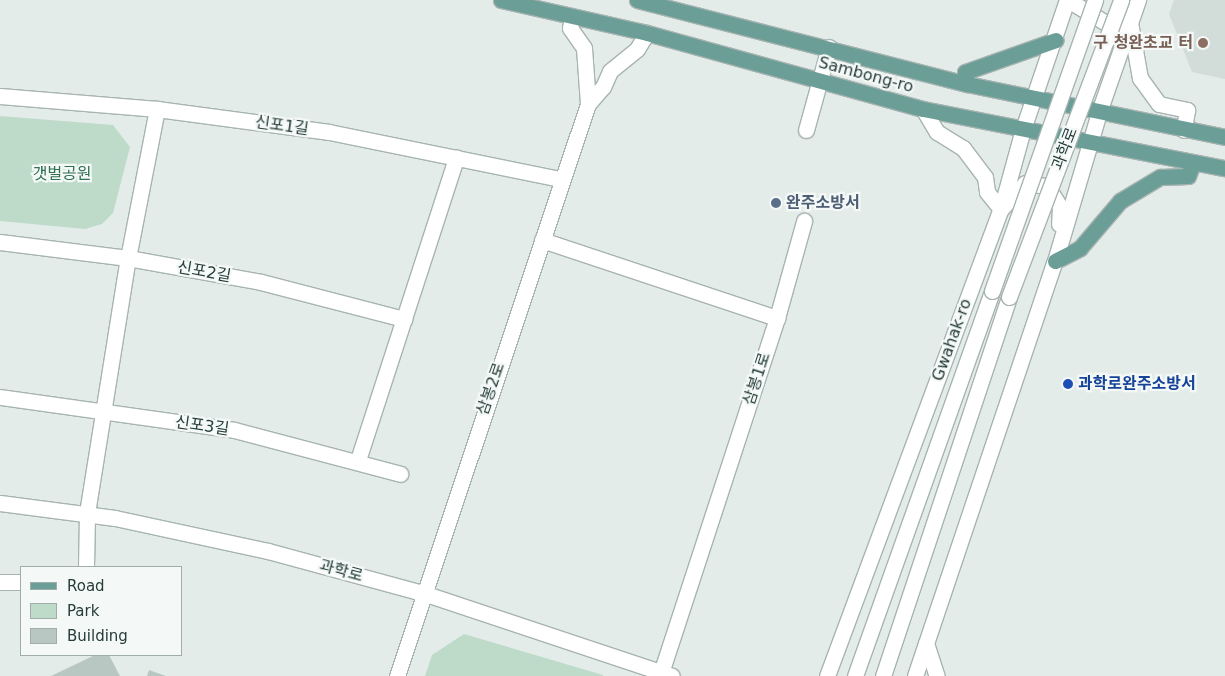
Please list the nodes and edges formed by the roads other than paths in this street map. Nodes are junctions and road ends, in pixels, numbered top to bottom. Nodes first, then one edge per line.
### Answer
1 (501, 0) edge
2 (637, 0) edge
3 (1068, 0) edge
4 (1095, 0) edge
5 (1121, 0) edge
6 (1138, 0) edge
7 (572, 17) junction
8 (1130, 22) junction
9 (647, 33) junction
10 (1056, 40) junction
11 (829, 47) junction
12 (820, 80) junction
13 (967, 84) junction
14 (0, 96) edge
15 (1034, 99) junction
16 (588, 104) junction
17 (157, 109) junction
18 (923, 109) junction
19 (1099, 112) junction
20 (1023, 129) junction
21 (806, 130) dead end
22 (1184, 130) junction
23 (1225, 137) edge
24 (1090, 143) junction
25 (456, 158) junction
26 (1193, 163) junction
27 (1225, 168) edge
28 (561, 180) junction
29 (1001, 209) junction
30 (804, 221) dead end
31 (1059, 238) junction
32 (542, 240) junction
33 (0, 242) edge
34 (128, 258) junction
35 (1055, 262) junction
36 (992, 291) joint
37 (777, 318) junction
38 (404, 319) junction
39 (0, 397) edge
40 (104, 412) junction
41 (358, 460) junction
42 (400, 474) dead end
43 (0, 504) edge
44 (87, 513) junction
45 (86, 566) edge
46 (0, 582) edge
47 (20, 582) edge
48 (423, 593) junction
49 (926, 643) junction
50 (664, 675) edge
51 (397, 676) edge
52 (827, 676) edge
53 (855, 676) edge
54 (883, 676) edge
55 (915, 676) edge
56 (936, 676) edge

1 - 7 main road, Sambong-ro
2 - 11 main road, Sambong-ro
3 - 8 street
3 - 10 street, Gwahak-ro
4 - 36 street, 과학로, bridge
5 - 54 street, 과학로, bridge
6 - 8 street
7 - 9 main road, Sambong-ro
7 - 16 street, 삼봉2로
8 - 19 street
8 - 22 street
9 - 12 main road, Sambong-ro
9 - 16 street, 삼봉2로
10 - 13 main road
10 - 15 street, Gwahak-ro
11 - 12 street
11 - 13 main road, Sambong-ro
12 - 18 main road, Sambong-ro
12 - 21 street
13 - 15 main road, Sambong-ro
14 - 17 street, 신포1길
15 - 19 main road, Sambong-ro
15 - 20 street, Gwahak-ro
16 - 28 street, 삼봉2로
17 - 25 street, 신포1길
17 - 34 street
18 - 20 main road, Sambong-ro
18 - 29 street
19 - 22 main road, Sambong-ro
19 - 24 street
20 - 24 main road, Sambong-ro
20 - 29 street, Gwahak-ro
22 - 23 main road, Sambong-ro
24 - 26 main road, Sambong-ro
24 - 31 street
25 - 28 street, 신포1길
25 - 38 street
26 - 27 main road, Sambong-ro
26 - 35 main road
28 - 32 street, 삼봉2로
29 - 31 street
29 - 52 street, Gwahak-ro
30 - 37 street, 삼봉1로
31 - 35 street
32 - 37 street
32 - 48 street, 삼봉2로
33 - 34 street, 신포2길
34 - 38 street, 신포2길
34 - 40 street
35 - 49 street
36 - 53 street, Gwahak-ro
37 - 50 street, 삼봉1로
38 - 41 street
39 - 40 street, 신포3길
40 - 41 street, 신포3길
40 - 44 street
41 - 42 street, 신포3길
43 - 44 street, 과학로
44 - 45 street
44 - 48 street, 과학로
46 - 47 street
48 - 50 street, 과학로
48 - 51 street, 삼봉2로
49 - 55 street
49 - 56 street

